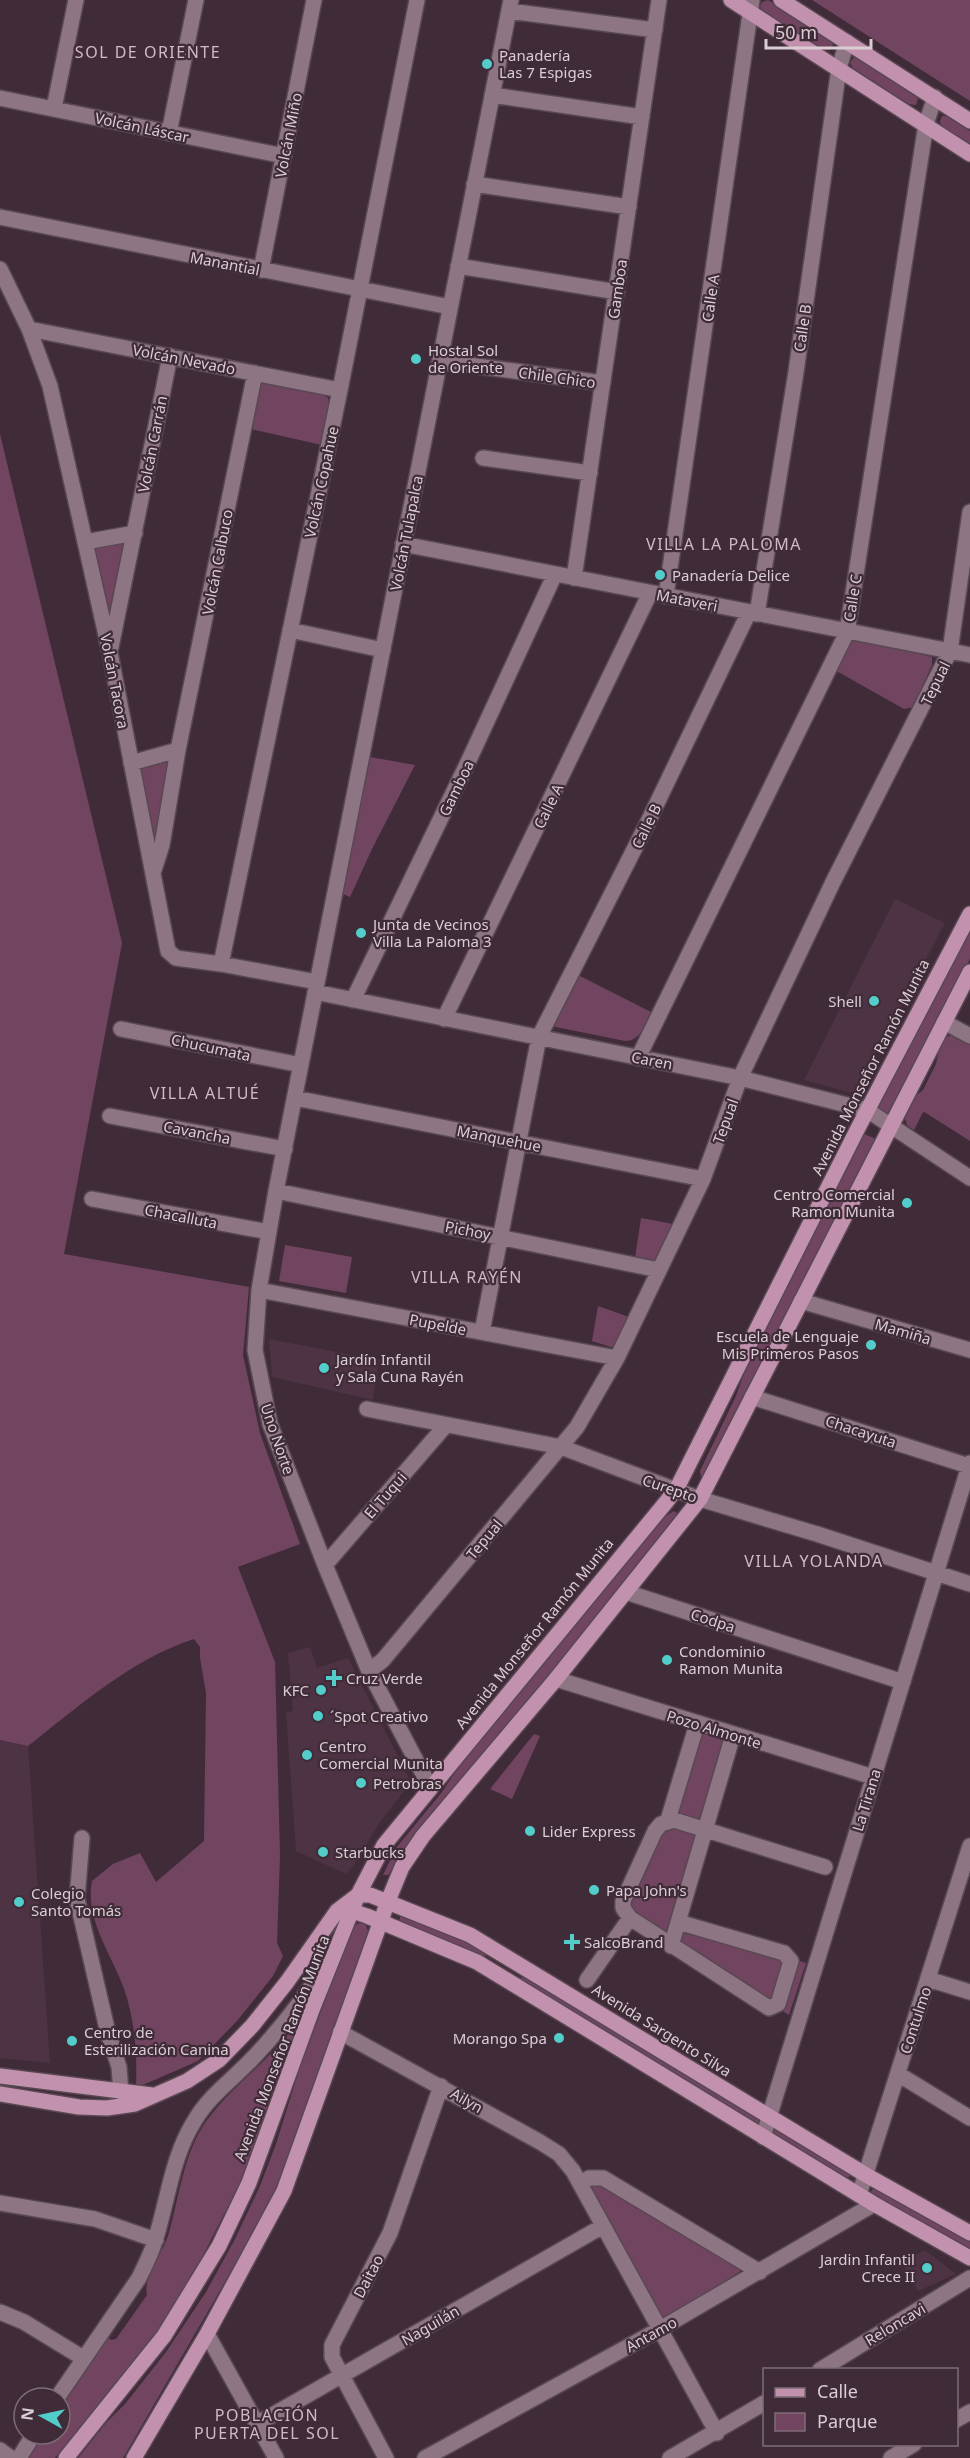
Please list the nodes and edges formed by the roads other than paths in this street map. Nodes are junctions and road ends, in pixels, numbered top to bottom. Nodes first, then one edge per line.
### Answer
1 (76, 0) edge
2 (196, 0) edge
3 (314, 0) edge
4 (417, 0) edge
5 (660, 0) edge
6 (731, 0) edge
7 (781, 0) edge
8 (510, 5) edge
9 (751, 6) edge
10 (655, 30) junction
11 (847, 42) junction
12 (839, 68) junction
13 (492, 95) junction
14 (935, 97) junction
15 (0, 98) edge
16 (54, 108) junction
17 (642, 117) junction
18 (970, 121) edge
19 (926, 124) junction
20 (169, 133) junction
21 (970, 154) edge
22 (284, 156) junction
23 (474, 184) junction
24 (629, 207) junction
25 (0, 217) edge
26 (458, 266) junction
27 (0, 269) edge
28 (261, 270) junction
29 (360, 290) junction
30 (617, 292) junction
31 (450, 308) junction
32 (29, 329) junction
33 (170, 356) junction
34 (440, 361) junction
35 (255, 373) junction
36 (603, 383) junction
37 (340, 390) junction
38 (483, 458) dead end
39 (590, 473) junction
40 (970, 512) edge
41 (135, 533) junction
42 (86, 542) junction
43 (404, 544) junction
44 (967, 552) edge
45 (555, 574) junction
46 (574, 578) junction
47 (650, 593) junction
48 (666, 596) junction
49 (753, 613) junction
50 (290, 630) junction
51 (847, 632) junction
52 (383, 650) junction
53 (950, 651) junction
54 (110, 653) junction
55 (970, 655) edge
56 (178, 750) junction
57 (131, 763) junction
58 (153, 873) junction
59 (970, 914) edge
60 (221, 964) junction
61 (970, 972) edge
62 (316, 987) junction
63 (353, 1000) junction
64 (444, 1019) junction
65 (944, 1022) junction
66 (121, 1029) dead end
67 (970, 1036) edge
68 (539, 1037) junction
69 (638, 1058) junction
70 (301, 1065) junction
71 (740, 1078) junction
72 (295, 1098) junction
73 (867, 1110) junction
74 (110, 1116) dead end
75 (890, 1125) junction
76 (519, 1142) junction
77 (285, 1149) junction
78 (970, 1178) edge
79 (703, 1179) junction
80 (276, 1191) junction
81 (92, 1199) dead end
82 (269, 1232) junction
83 (500, 1236) junction
84 (659, 1270) junction
85 (259, 1290) junction
86 (801, 1301) junction
87 (482, 1332) junction
88 (970, 1350) edge
89 (617, 1358) junction
90 (752, 1396) junction
91 (367, 1410) dead end
92 (446, 1425) junction
93 (561, 1447) junction
94 (970, 1464) edge
95 (675, 1490) junction
96 (700, 1499) junction
97 (325, 1565) junction
98 (936, 1574) junction
99 (970, 1584) edge
100 (626, 1592) junction
101 (369, 1671) junction
102 (556, 1679) junction
103 (903, 1682) junction
104 (697, 1724) junction
105 (734, 1735) junction
106 (873, 1777) junction
107 (430, 1787) junction
108 (668, 1820) junction
109 (705, 1831) junction
110 (82, 1838) dead end
111 (970, 1846) edge
112 (825, 1868) dead end
113 (358, 1895) junction
114 (388, 1901) junction
115 (352, 1911) junction
116 (630, 1918) junction
117 (331, 1919) junction
118 (380, 1921) junction
119 (678, 1922) junction
120 (339, 1943) junction
121 (671, 1946) junction
122 (528, 1969) junction
123 (503, 1978) junction
124 (928, 1979) junction
125 (587, 1980) dead end
126 (970, 1992) edge
127 (340, 2032) junction
128 (898, 2074) junction
129 (0, 2076) edge
130 (441, 2086) junction
131 (121, 2092) junction
132 (0, 2094) edge
133 (152, 2095) junction
134 (768, 2117) junction
135 (970, 2118) edge
136 (763, 2137) junction
137 (866, 2175) junction
138 (580, 2184) junction
139 (860, 2194) junction
140 (0, 2203) edge
141 (874, 2204) junction
142 (603, 2226) junction
143 (970, 2234) edge
144 (156, 2240) junction
145 (970, 2258) edge
146 (760, 2272) junction
147 (970, 2278) edge
148 (0, 2312) edge
149 (660, 2329) junction
150 (207, 2334) junction
151 (83, 2358) junction
152 (823, 2368) edge
153 (342, 2375) junction
154 (65, 2386) edge
155 (763, 2404) edge
156 (257, 2424) junction
157 (717, 2433) junction
158 (912, 2446) edge
159 (0, 2450) edge
160 (12, 2458) edge
161 (66, 2458) edge
162 (134, 2458) edge
163 (276, 2458) edge
164 (386, 2458) edge
165 (425, 2458) edge
166 (670, 2458) edge
167 (891, 2458) edge

1 - 16 street
2 - 20 street
3 - 22 street, Volcán Miño
4 - 29 street, Volcán Copahue
5 - 10 street, Gamboa
6 - 9 main road
7 - 11 main road
8 - 10 street
8 - 13 street, Volcán Tulapalca
9 - 12 main road
9 - 48 street, Calle A
10 - 17 street, Gamboa
11 - 12 street, Calle B
11 - 14 main road
12 - 19 main road
12 - 49 street, Calle B
13 - 17 street
13 - 23 street, Volcán Tulapalca
14 - 18 main road
14 - 19 street, Calle C
15 - 16 street, Volcán Láscar
16 - 20 street, Volcán Láscar
17 - 24 street, Gamboa
19 - 21 main road
19 - 51 street, Calle C
20 - 22 street, Volcán Láscar
22 - 28 street, Volcán Miño
23 - 24 street
23 - 26 street, Volcán Tulapalca
24 - 30 street, Gamboa
25 - 28 street, Manantial
26 - 30 street
26 - 31 street, Volcán Tulapalca
27 - 32 street, Volcán Tacora
28 - 29 street, Manantial
29 - 31 street, Manantial
29 - 37 street, Volcán Copahue
30 - 36 street, Gamboa
31 - 34 street, Volcán Tulapalca
32 - 33 street, Volcán Nevado
32 - 42 street, Volcán Tacora
33 - 35 street, Volcán Nevado
33 - 41 street, Volcán Carrán
34 - 36 street, Chile Chico
34 - 43 street, Volcán Tulapalca
35 - 37 street, Volcán Nevado
35 - 56 street, Volcán Calbuco
36 - 39 street, Gamboa
37 - 50 street, Volcán Copahue
38 - 39 street
39 - 46 street, Gamboa
40 - 44 street, Tepual
41 - 42 street
41 - 54 street, Volcán Carrán
42 - 54 street, Volcán Tacora
43 - 45 street, Mataveri
43 - 52 street, Volcán Tulapalca
44 - 53 street, Tepual
45 - 46 street, Mataveri
45 - 63 street, Gamboa
46 - 47 street, Mataveri
47 - 48 street, Mataveri
47 - 64 street, Calle A
48 - 49 street, Mataveri
49 - 51 street, Mataveri
49 - 68 street, Calle B
50 - 52 street
50 - 60 street, Volcán Copahue
51 - 53 street, Mataveri
51 - 69 street, Calle C
52 - 62 street, Volcán Tulapalca
53 - 55 street, Mataveri
53 - 71 street, Tepual
54 - 57 street, Volcán Tacora
56 - 57 street
56 - 58 street, Volcán Calbuco
57 - 58 street, Volcán Tacora
58 - 60 street, Volcán Tacora
59 - 73 main road, Avenida Monseñor Ramón Munita
60 - 62 street, Volcán Tacora
61 - 65 main road
62 - 63 street, Caren
62 - 70 street, Volcán Tulapalca
63 - 64 street, Caren
64 - 68 street, Caren
65 - 67 street
65 - 75 main road
66 - 70 street, Chucumata
68 - 69 street, Caren
68 - 76 street, Calle B
69 - 71 street, Caren
70 - 72 street, Uno Norte
71 - 73 street, Caren
71 - 79 street, Tepual
72 - 76 street, Manquehue
72 - 77 street, Uno Norte
73 - 75 street, Caren
73 - 95 main road, Avenida Monseñor Ramón Munita
74 - 77 street, Cavancha
75 - 78 street, Caren
75 - 86 main road
76 - 79 street, Manquehue
76 - 83 street, Calle B
77 - 80 street, Uno Norte
79 - 84 street, Tepual
80 - 82 street, Uno Norte
80 - 83 street, Pichoy
81 - 82 street, Chacalluta
82 - 85 street, Uno Norte
83 - 84 street, Pichoy
83 - 87 street, Calle B
84 - 89 street, Tepual
85 - 87 street, Pupelde
85 - 97 street, Uno Norte
86 - 88 street, Mamiña
86 - 90 main road
87 - 89 street, Pupelde
89 - 93 street, Tepual
90 - 94 street, Chacayuta
90 - 96 main road
91 - 92 street, Curepto
92 - 93 street, Curepto
92 - 97 street, El Tuqui
93 - 95 street, Curepto
93 - 101 street, Tepual
94 - 98 street, La Tirana
95 - 96 street, Curepto
95 - 107 main road, Avenida Monseñor Ramón Munita
96 - 98 street, Curepto
96 - 100 main road
97 - 101 street, Uno Norte
98 - 99 street, Curepto
98 - 103 street, La Tirana
100 - 102 main road
100 - 103 street, Codpa
101 - 107 street, Uno Norte
102 - 104 street, Pozo Almonte
102 - 114 main road
103 - 106 street, La Tirana
104 - 105 street, Pozo Almonte
104 - 108 street
105 - 106 street, Pozo Almonte
105 - 109 street
106 - 134 street, La Tirana
107 - 113 main road, Avenida Monseñor Ramón Munita
108 - 109 street
108 - 116 street
109 - 112 street
109 - 119 street
110 - 131 street
111 - 124 street, Contulmo
113 - 114 main road, Avenida Sargento Silva
113 - 115 main road, Avenida Monseñor Ramón Munita
113 - 117 main road
114 - 118 main road
114 - 122 main road, Avenida Sargento Silva
115 - 117 main road
115 - 118 main road
115 - 120 main road, Avenida Monseñor Ramón Munita
116 - 121 street
116 - 125 street
117 - 133 main road
118 - 123 main road
118 - 127 main road
119 - 121 street
119 - 121 street
120 - 144 street
120 - 161 main road, Avenida Monseñor Ramón Munita
122 - 123 main road
122 - 134 main road, Avenida Sargento Silva
123 - 136 main road
124 - 126 street
124 - 128 street, Contulmo
127 - 130 street, Ailyn
127 - 150 main road
128 - 135 street
128 - 137 street, Contulmo
129 - 131 main road
130 - 138 street, Ailyn
130 - 153 street, Daitao
131 - 133 main road
132 - 133 main road
134 - 136 street, La Tirana
134 - 137 main road, Avenida Sargento Silva
136 - 139 main road
137 - 139 street, Contulmo
137 - 143 main road, Avenida Sargento Silva
138 - 142 street, Ailyn
138 - 146 street
139 - 141 main road
140 - 144 street
141 - 145 main road
141 - 146 street, Antamo
142 - 149 street, Ailyn
142 - 153 street, Naguilán
144 - 151 street
146 - 149 street, Antamo
147 - 152 street, Reloncavi
148 - 151 street
149 - 157 street, Ailyn
149 - 165 street, Antamo
150 - 156 street
150 - 162 main road
151 - 154 street
153 - 156 street, Naguilán
153 - 164 street, Daitao
155 - 157 street
156 - 163 street
157 - 166 street
158 - 167 street
159 - 160 street

